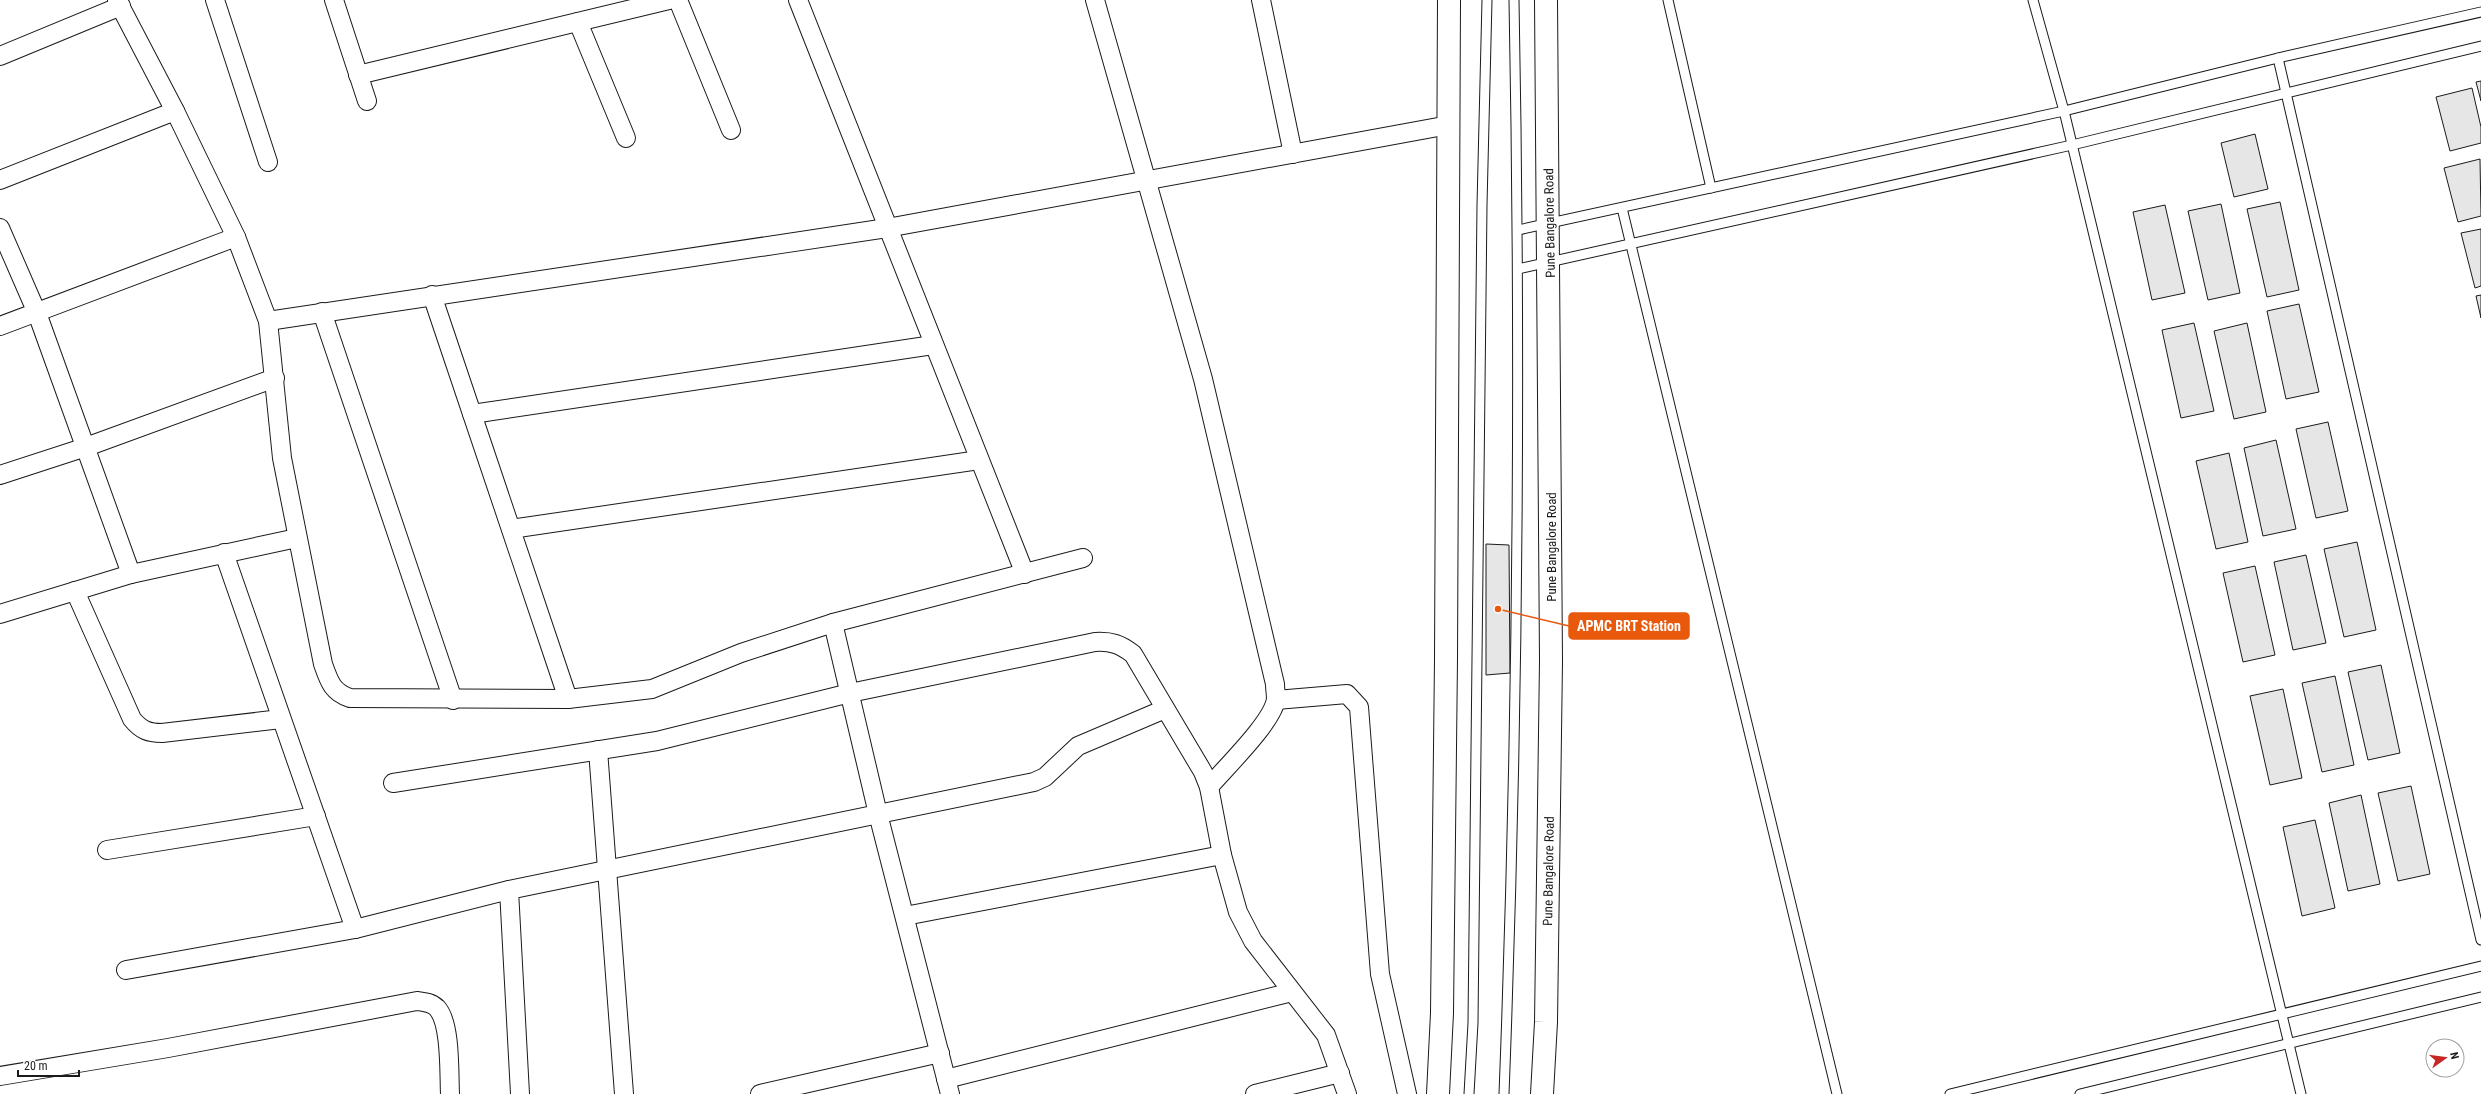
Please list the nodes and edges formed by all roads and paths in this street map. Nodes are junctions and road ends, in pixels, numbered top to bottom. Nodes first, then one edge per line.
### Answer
1 (215, 0) edge
2 (334, 0) edge
3 (669, 0) edge
4 (678, 0) edge
5 (798, 0) edge
6 (1095, 0) edge
7 (1261, 0) edge
8 (1449, 0) edge
9 (1486, 0) edge
10 (1514, 0) edge
11 (1546, 0) edge
12 (1668, 0) edge
13 (2033, 0) edge
14 (119, 3) edge
15 (2481, 12) edge
16 (578, 22) junction
17 (2481, 46) edge
18 (0, 56) edge
19 (2278, 58) junction
20 (358, 75) junction
21 (2287, 92) junction
22 (367, 101) dead end
23 (175, 111) junction
24 (2064, 111) junction
25 (1449, 125) junction
26 (731, 130) dead end
27 (626, 138) dead end
28 (2072, 145) junction
29 (1293, 154) junction
30 (268, 162) dead end
31 (0, 180) edge
32 (1147, 182) junction
33 (1711, 188) junction
34 (1622, 208) junction
35 (1548, 224) junction
36 (0, 228) edge
37 (887, 228) junction
38 (1518, 230) junction
39 (236, 237) junction
40 (1631, 245) junction
41 (1549, 264) junction
42 (1518, 269) junction
43 (432, 295) junction
44 (322, 312) junction
45 (37, 313) junction
46 (268, 322) junction
47 (0, 326) edge
48 (933, 345) junction
49 (274, 378) junction
50 (472, 414) junction
51 (86, 447) junction
52 (979, 460) junction
53 (0, 475) edge
54 (511, 529) junction
55 (296, 538) junction
56 (224, 553) junction
57 (1083, 558) dead end
58 (131, 574) junction
59 (1025, 574) junction
60 (75, 591) junction
61 (0, 614) edge
62 (833, 623) junction
63 (850, 693) junction
64 (568, 699) junction
65 (453, 700) junction
66 (1276, 700) junction
67 (1165, 709) junction
68 (282, 719) junction
69 (598, 750) junction
70 (393, 783) dead end
71 (1209, 787) junction
72 (878, 814) junction
73 (316, 816) junction
74 (107, 850) dead end
75 (1222, 855) junction
76 (606, 870) junction
77 (509, 890) junction
78 (905, 916) junction
79 (355, 929) junction
80 (2481, 940) edge
81 (2481, 966) edge
82 (126, 970) dead end
83 (1292, 992) junction
84 (2481, 997) edge
85 (2282, 1015) junction
86 (2289, 1044) junction
87 (940, 1053) junction
88 (1340, 1073) junction
89 (0, 1076) edge
90 (948, 1086) edge
91 (450, 1094) edge
92 (520, 1094) edge
93 (624, 1094) edge
94 (760, 1094) edge
95 (1255, 1094) edge
96 (1347, 1094) edge
97 (1407, 1094) edge
98 (1438, 1094) edge
99 (1469, 1094) edge
100 (1504, 1094) edge
101 (1542, 1094) edge
102 (1837, 1094) edge
103 (1950, 1094) edge
104 (2080, 1094) edge
105 (2301, 1094) edge

1 - 30 street
2 - 20 street
3 - 16 street
4 - 26 street
5 - 37 street
6 - 32 street
7 - 29 street
8 - 25 main road
9 - 99 lane
10 - 38 lane
11 - 35 main road, Pune Bangalore Road
12 - 33 lane
13 - 24 lane
14 - 18 street
14 - 23 street
15 - 19 lane
16 - 20 street
16 - 27 street
17 - 21 lane
19 - 21 lane
19 - 24 lane
20 - 22 street
21 - 28 lane
21 - 80 lane
23 - 31 street
23 - 39 street
24 - 28 lane
24 - 33 lane
25 - 29 street
25 - 98 main road
28 - 40 lane
28 - 85 lane
29 - 32 street
32 - 37 street
32 - 66 street
33 - 34 lane
34 - 35 lane
34 - 40 lane
35 - 38 lane
35 - 41 main road, Pune Bangalore Road
36 - 45 street
37 - 43 street
37 - 48 street
38 - 42 lane
39 - 45 street
39 - 46 street
40 - 41 lane
40 - 102 lane
41 - 42 lane
41 - 101 main road, Pune Bangalore Road
42 - 100 lane
43 - 44 street
43 - 50 street
44 - 46 street
44 - 65 street
45 - 47 street
45 - 51 street
46 - 49 street
48 - 50 street
48 - 52 street
49 - 51 street
49 - 55 street
50 - 54 street
51 - 53 street
51 - 58 street
52 - 54 street
52 - 59 street
54 - 64 street
55 - 56 street
55 - 65 street
56 - 58 street
56 - 68 street
57 - 59 street
58 - 60 street
59 - 62 street
60 - 61 street
60 - 68 street
62 - 63 street
62 - 64 street
63 - 67 street
63 - 69 street
63 - 72 street
64 - 65 street
66 - 71 street
66 - 97 street
67 - 71 street
67 - 72 street
68 - 73 street
69 - 70 street
69 - 76 street
71 - 75 street
72 - 76 street
72 - 78 street
73 - 74 street
73 - 79 street
75 - 78 street
75 - 83 street
76 - 77 street
76 - 93 street
77 - 79 street
77 - 92 street
78 - 87 street
79 - 82 street
81 - 85 lane
83 - 88 street
83 - 90 street
84 - 86 lane
85 - 86 lane
85 - 103 lane
86 - 104 lane
86 - 105 lane
87 - 90 street
87 - 94 street
88 - 95 street
88 - 96 street
89 - 91 street

